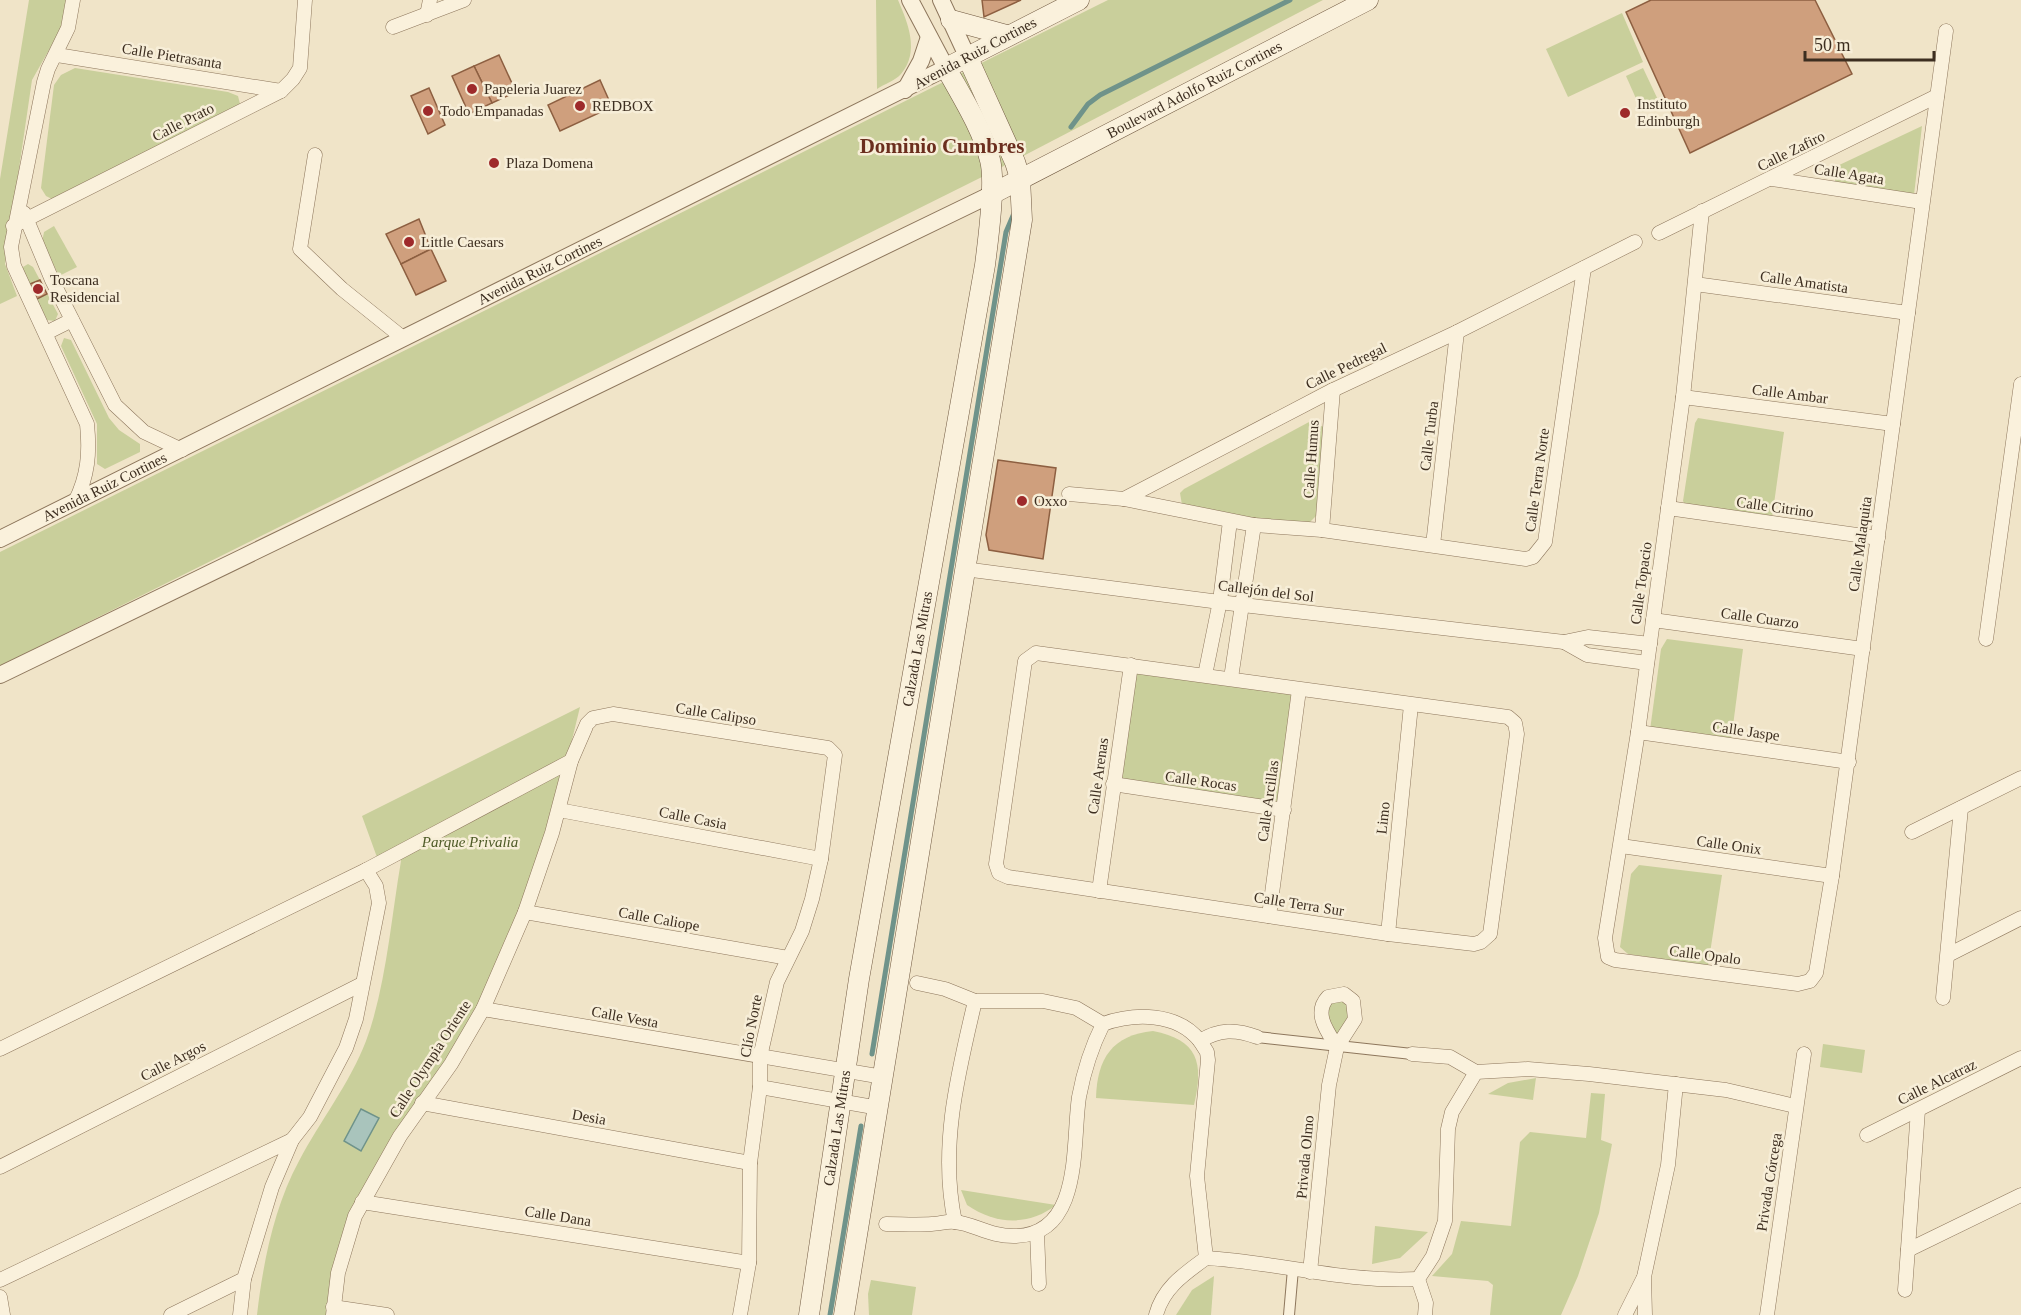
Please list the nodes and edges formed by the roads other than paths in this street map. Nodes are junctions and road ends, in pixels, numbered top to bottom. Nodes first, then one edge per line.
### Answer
1 (73, 0) edge
2 (305, 0) edge
3 (430, 0) edge
4 (464, 0) edge
5 (1079, 0) edge
6 (1368, 0) edge
7 (1056, 5) edge
8 (914, 7) edge
9 (945, 8) edge
10 (427, 15) junction
11 (393, 27) dead end
12 (1946, 31) dead end
13 (1006, 35) junction
14 (929, 37) junction
15 (57, 55) junction
16 (967, 56) junction
17 (946, 68) junction
18 (281, 91) junction
19 (904, 91) junction
20 (1937, 96) junction
21 (315, 155) dead end
22 (1020, 178) junction
23 (1772, 179) junction
24 (990, 195) junction
25 (20, 199) junction
26 (1922, 202) junction
27 (1702, 211) junction
28 (27, 222) junction
29 (13, 226) junction
30 (1659, 233) dead end
31 (1635, 242) dead end
32 (1584, 268) junction
33 (1695, 284) junction
34 (1908, 313) junction
35 (72, 320) junction
36 (1457, 332) junction
37 (46, 333) junction
38 (403, 338) junction
39 (2021, 384) edge
40 (1333, 390) junction
41 (1683, 397) junction
42 (1893, 424) junction
43 (182, 450) junction
44 (1069, 494) dead end
45 (1124, 499) junction
46 (75, 502) junction
47 (1668, 508) junction
48 (1230, 521) junction
49 (1254, 525) junction
50 (1323, 530) junction
51 (1878, 538) junction
52 (0, 539) edge
53 (1433, 545) junction
54 (964, 569) junction
55 (1220, 601) junction
56 (1243, 605) junction
57 (1653, 620) junction
58 (1986, 639) dead end
59 (1564, 642) junction
60 (1650, 644) junction
61 (1863, 649) junction
62 (1647, 663) junction
63 (1131, 665) junction
64 (0, 675) edge
65 (1205, 675) junction
66 (1231, 678) junction
67 (1299, 690) junction
68 (1411, 705) junction
69 (593, 718) joint
70 (1638, 732) junction
71 (833, 753) joint
72 (571, 761) junction
73 (1849, 762) junction
74 (2021, 778) edge
75 (1113, 784) junction
76 (1961, 808) junction
77 (559, 810) junction
78 (1284, 810) junction
79 (1912, 832) dead end
80 (1621, 846) junction
81 (821, 859) junction
82 (366, 870) junction
83 (1832, 876) junction
84 (1099, 891) junction
85 (525, 912) junction
86 (1269, 916) junction
87 (2021, 918) edge
88 (1388, 934) junction
89 (1948, 955) junction
90 (788, 957) junction
91 (1608, 957) joint
92 (917, 983) dead end
93 (362, 984) junction
94 (1798, 984) joint
95 (1943, 998) dead end
96 (975, 1001) junction
97 (483, 1009) junction
98 (1103, 1024) junction
99 (1257, 1037) joint
100 (1200, 1041) junction
101 (1337, 1047) junction
102 (0, 1049) edge
103 (1412, 1054) joint
104 (1804, 1054) dead end
105 (760, 1058) junction
106 (2021, 1058) edge
107 (845, 1072) junction
108 (1476, 1072) junction
109 (884, 1077) junction
110 (1676, 1084) junction
111 (760, 1087) junction
112 (840, 1101) junction
113 (422, 1103) junction
114 (1795, 1106) junction
115 (879, 1108) junction
116 (1918, 1110) junction
117 (1867, 1135) dead end
118 (292, 1140) junction
119 (750, 1163) junction
120 (0, 1167) edge
121 (2021, 1195) edge
122 (362, 1202) junction
123 (955, 1222) junction
124 (886, 1224) dead end
125 (1037, 1232) junction
126 (1908, 1251) junction
127 (1206, 1258) junction
128 (749, 1263) junction
129 (1293, 1269) junction
130 (1310, 1272) junction
131 (1644, 1277) junction
132 (244, 1279) junction
133 (1418, 1279) junction
134 (0, 1280) edge
135 (1039, 1284) dead end
136 (1905, 1290) dead end
137 (0, 1296) edge
138 (333, 1311) edge
139 (3, 1315) edge
140 (171, 1315) edge
141 (240, 1315) edge
142 (387, 1315) edge
143 (740, 1315) edge
144 (809, 1315) edge
145 (844, 1315) edge
146 (1156, 1315) edge
147 (1289, 1315) edge
148 (1425, 1315) edge
149 (1625, 1315) edge
150 (1646, 1315) edge
151 (1767, 1315) edge

1 - 15 street
2 - 18 street, Calle Prato
3 - 10 street
4 - 10 street
5 - 7 main road, Avenida Ruiz Cortines
6 - 22 main road, Boulevard Adolfo Ruiz Cortines
7 - 13 main road, Avenida Ruiz Cortines
8 - 9 street
8 - 14 street, Calzada Las Mitras
9 - 13 main road
9 - 16 street
10 - 11 street
12 - 20 street, Calle Malaquita
13 - 16 main road, Avenida Ruiz Cortines
14 - 17 street, Calzada Las Mitras
14 - 19 street
15 - 18 street, Calle Pietrasanta
15 - 25 street
16 - 17 main road, Avenida Ruiz Cortines
16 - 22 main road
17 - 19 street, Avenida Ruiz Cortines
17 - 24 main road, Calzada Las Mitras
18 - 28 street, Calle Prato
19 - 38 street, Avenida Ruiz Cortines
20 - 23 street, Calle Zafiro
20 - 26 street, Calle Malaquita
21 - 38 street
22 - 24 main road
22 - 54 main road
23 - 26 street, Calle Agata
23 - 27 street, Calle Zafiro
24 - 64 street
24 - 107 main road, Calzada Las Mitras
25 - 28 street
25 - 29 street
26 - 34 street, Calle Malaquita
27 - 30 street, Calle Zafiro
27 - 33 street, Calle Topacio
28 - 29 street, Calle Prato
28 - 35 street
29 - 37 street
31 - 32 street, Calle Pedregal
32 - 36 street, Calle Pedregal
32 - 53 street, Calle Terra Norte
33 - 34 street, Calle Amatista
33 - 41 street, Calle Topacio
34 - 42 street, Calle Malaquita
35 - 37 street
35 - 43 street
36 - 40 street, Calle Pedregal
36 - 53 street, Calle Turba
37 - 46 street
38 - 43 street, Avenida Ruiz Cortines
39 - 58 street
40 - 45 street, Calle Pedregal
40 - 50 street, Calle Humus
41 - 42 street, Calle Ambar
41 - 47 street, Calle Topacio
42 - 51 street, Calle Malaquita
43 - 46 street, Avenida Ruiz Cortines
44 - 45 street, Calle Terra Norte
45 - 48 street, Calle Terra Norte
46 - 52 street, Avenida Ruiz Cortines
47 - 51 street, Calle Citrino
47 - 57 street, Calle Topacio
48 - 49 street, Calle Terra Norte
48 - 55 street
49 - 50 street, Calle Terra Norte
49 - 56 street
50 - 53 street, Calle Terra Norte
51 - 61 street, Calle Malaquita
54 - 55 street, Callejón del Sol
54 - 109 main road
55 - 56 street, Callejón del Sol
55 - 65 street
56 - 59 street, Callejón del Sol
56 - 66 street
57 - 60 street, Calle Topacio
57 - 61 street, Calle Cuarzo
59 - 60 street, Callejón del Sol
59 - 62 street, Callejón del Sol
60 - 62 street, Calle Topacio
61 - 73 street, Calle Malaquita
62 - 70 street, Calle Topacio
63 - 65 street, Calle Terra Sur
63 - 75 street, Calle Arenas
63 - 84 street, Calle Terra Sur
65 - 66 street, Calle Terra Sur
66 - 67 street, Calle Terra Sur
67 - 68 street, Calle Terra Sur
67 - 78 street, Calle Arcillas
68 - 88 street, Limo
68 - 88 street, Calle Terra Sur
69 - 71 street, Calle Calipso
69 - 72 street, Calle Olympia Oriente
70 - 73 street, Calle Jaspe
70 - 80 street, Calle Topacio
71 - 81 street, Clío Norte
72 - 77 street, Calle Olympia Oriente
72 - 82 street
73 - 83 street, Calle Malaquita
74 - 76 street
75 - 78 street, Calle Rocas
75 - 84 street, Calle Arenas
76 - 79 street
76 - 89 street
77 - 81 street, Calle Casia
77 - 85 street, Calle Olympia Oriente
78 - 86 street, Calle Arcillas
80 - 83 street, Calle Onix
80 - 91 street, Calle Topacio
81 - 90 street, Clío Norte
82 - 93 street
82 - 102 street
83 - 94 street, Calle Malaquita
84 - 86 street, Calle Terra Sur
85 - 90 street, Calle Caliope
85 - 97 street, Calle Olympia Oriente
86 - 88 street, Calle Terra Sur
87 - 89 street
89 - 95 street
90 - 105 street, Clío Norte
91 - 94 street, Calle Opalo
92 - 96 street
93 - 118 street
93 - 120 street, Calle Argos
96 - 98 street
96 - 123 street
97 - 105 street, Calle Vesta
97 - 113 street, Calle Olympia Oriente
98 - 100 street
98 - 125 street
99 - 100 street
99 - 101 street
100 - 127 street
101 - 103 street
101 - 130 street, Privada Olmo
103 - 108 street
104 - 114 street, Privada Córcega
105 - 107 street, Calle Vesta
105 - 111 street, Clío Norte
106 - 116 street, Calle Alcatraz
107 - 109 street, Calle Vesta
107 - 112 main road, Calzada Las Mitras
108 - 110 street
108 - 133 street
109 - 115 main road
110 - 114 street
110 - 131 street
111 - 112 street
111 - 119 street, Clío Norte
112 - 115 street
112 - 144 main road, Calzada Las Mitras
113 - 119 street, Desia
113 - 122 street, Calle Olympia Oriente
114 - 151 street, Privada Córcega
115 - 145 main road
116 - 117 street, Calle Alcatraz
116 - 126 street
118 - 132 street
118 - 134 street
119 - 128 street, Clío Norte
121 - 126 street
122 - 128 street, Calle Dana
122 - 138 street, Calle Olympia Oriente
123 - 124 street
123 - 125 street
125 - 135 street
126 - 136 street
127 - 129 street
127 - 146 street
128 - 143 street, Clío Norte
129 - 130 street
129 - 147 street
130 - 133 street
131 - 149 street
131 - 150 street
132 - 140 street
132 - 141 street
133 - 148 street
137 - 139 street
138 - 142 street

